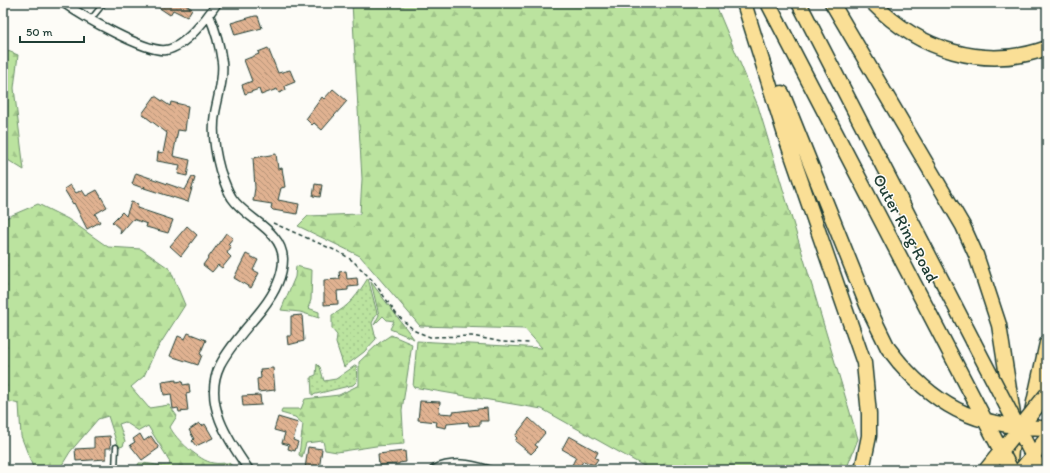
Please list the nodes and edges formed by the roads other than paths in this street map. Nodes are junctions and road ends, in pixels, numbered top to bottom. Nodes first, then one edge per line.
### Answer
1 (64, 3) edge
2 (104, 3) edge
3 (217, 3) edge
4 (745, 3) edge
5 (768, 3) edge
6 (799, 3) edge
7 (832, 3) edge
8 (873, 3) edge
9 (209, 15) junction
10 (91, 18) junction
11 (1047, 48) edge
12 (1047, 343) edge
13 (1047, 394) edge
14 (1047, 428) edge
15 (1047, 438) edge
16 (116, 447) dead end
17 (115, 470) edge
18 (249, 470) edge
19 (434, 470) edge
20 (488, 470) edge
21 (862, 470) edge
22 (986, 470) edge
23 (1010, 470) edge
24 (1021, 470) edge
25 (1025, 470) edge
26 (1040, 470) edge

1 - 10 street
2 - 10 lane
3 - 9 street
4 - 14 highway, bridge
4 - 21 highway
5 - 23 highway, Outer Ring Road, bridge
6 - 26 highway, Outer Ring Road, bridge
7 - 23 highway
8 - 11 highway
9 - 10 street
9 - 18 street
12 - 25 highway
13 - 22 highway, bridge
15 - 24 highway, bridge
16 - 17 lane
19 - 20 street

